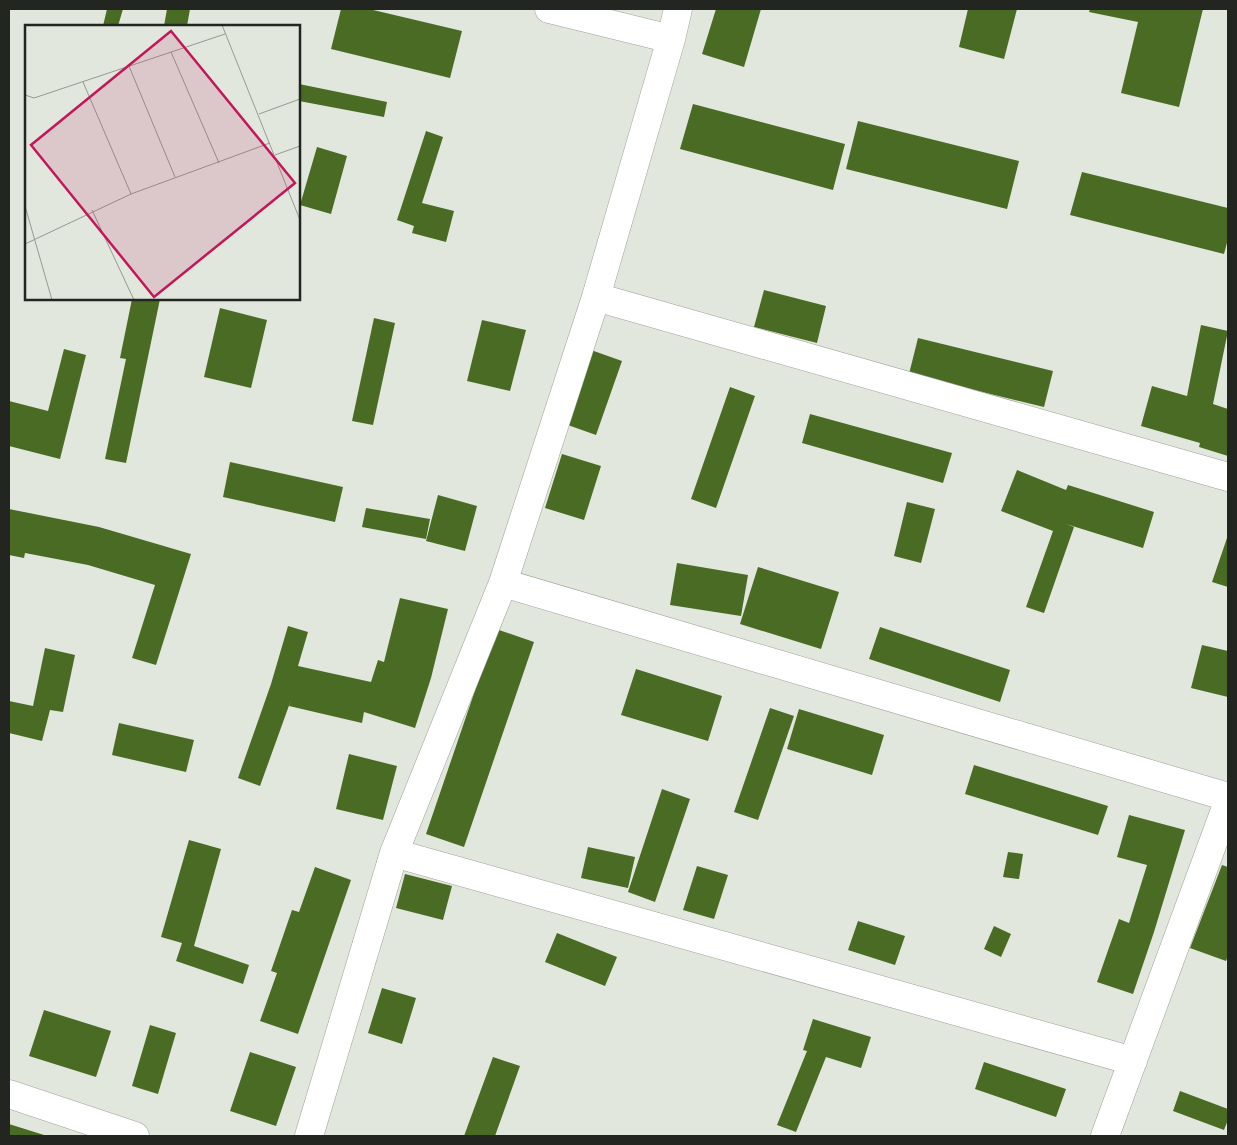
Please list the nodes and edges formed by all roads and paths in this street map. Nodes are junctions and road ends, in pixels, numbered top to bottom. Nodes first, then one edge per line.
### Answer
1 (548, 9) edge
2 (678, 9) edge
3 (671, 39) junction
4 (596, 297) junction
5 (1228, 477) edge
6 (504, 583) junction
7 (1228, 797) edge
8 (1228, 802) edge
9 (394, 853) junction
10 (1133, 1061) junction
11 (9, 1094) edge
12 (135, 1136) edge
13 (309, 1136) edge
14 (1105, 1136) edge

1 - 3 street
2 - 3 street
3 - 4 street
4 - 5 street
4 - 6 street
6 - 7 street
6 - 9 street
8 - 10 street
9 - 10 street
9 - 13 street
10 - 14 street
11 - 12 street

